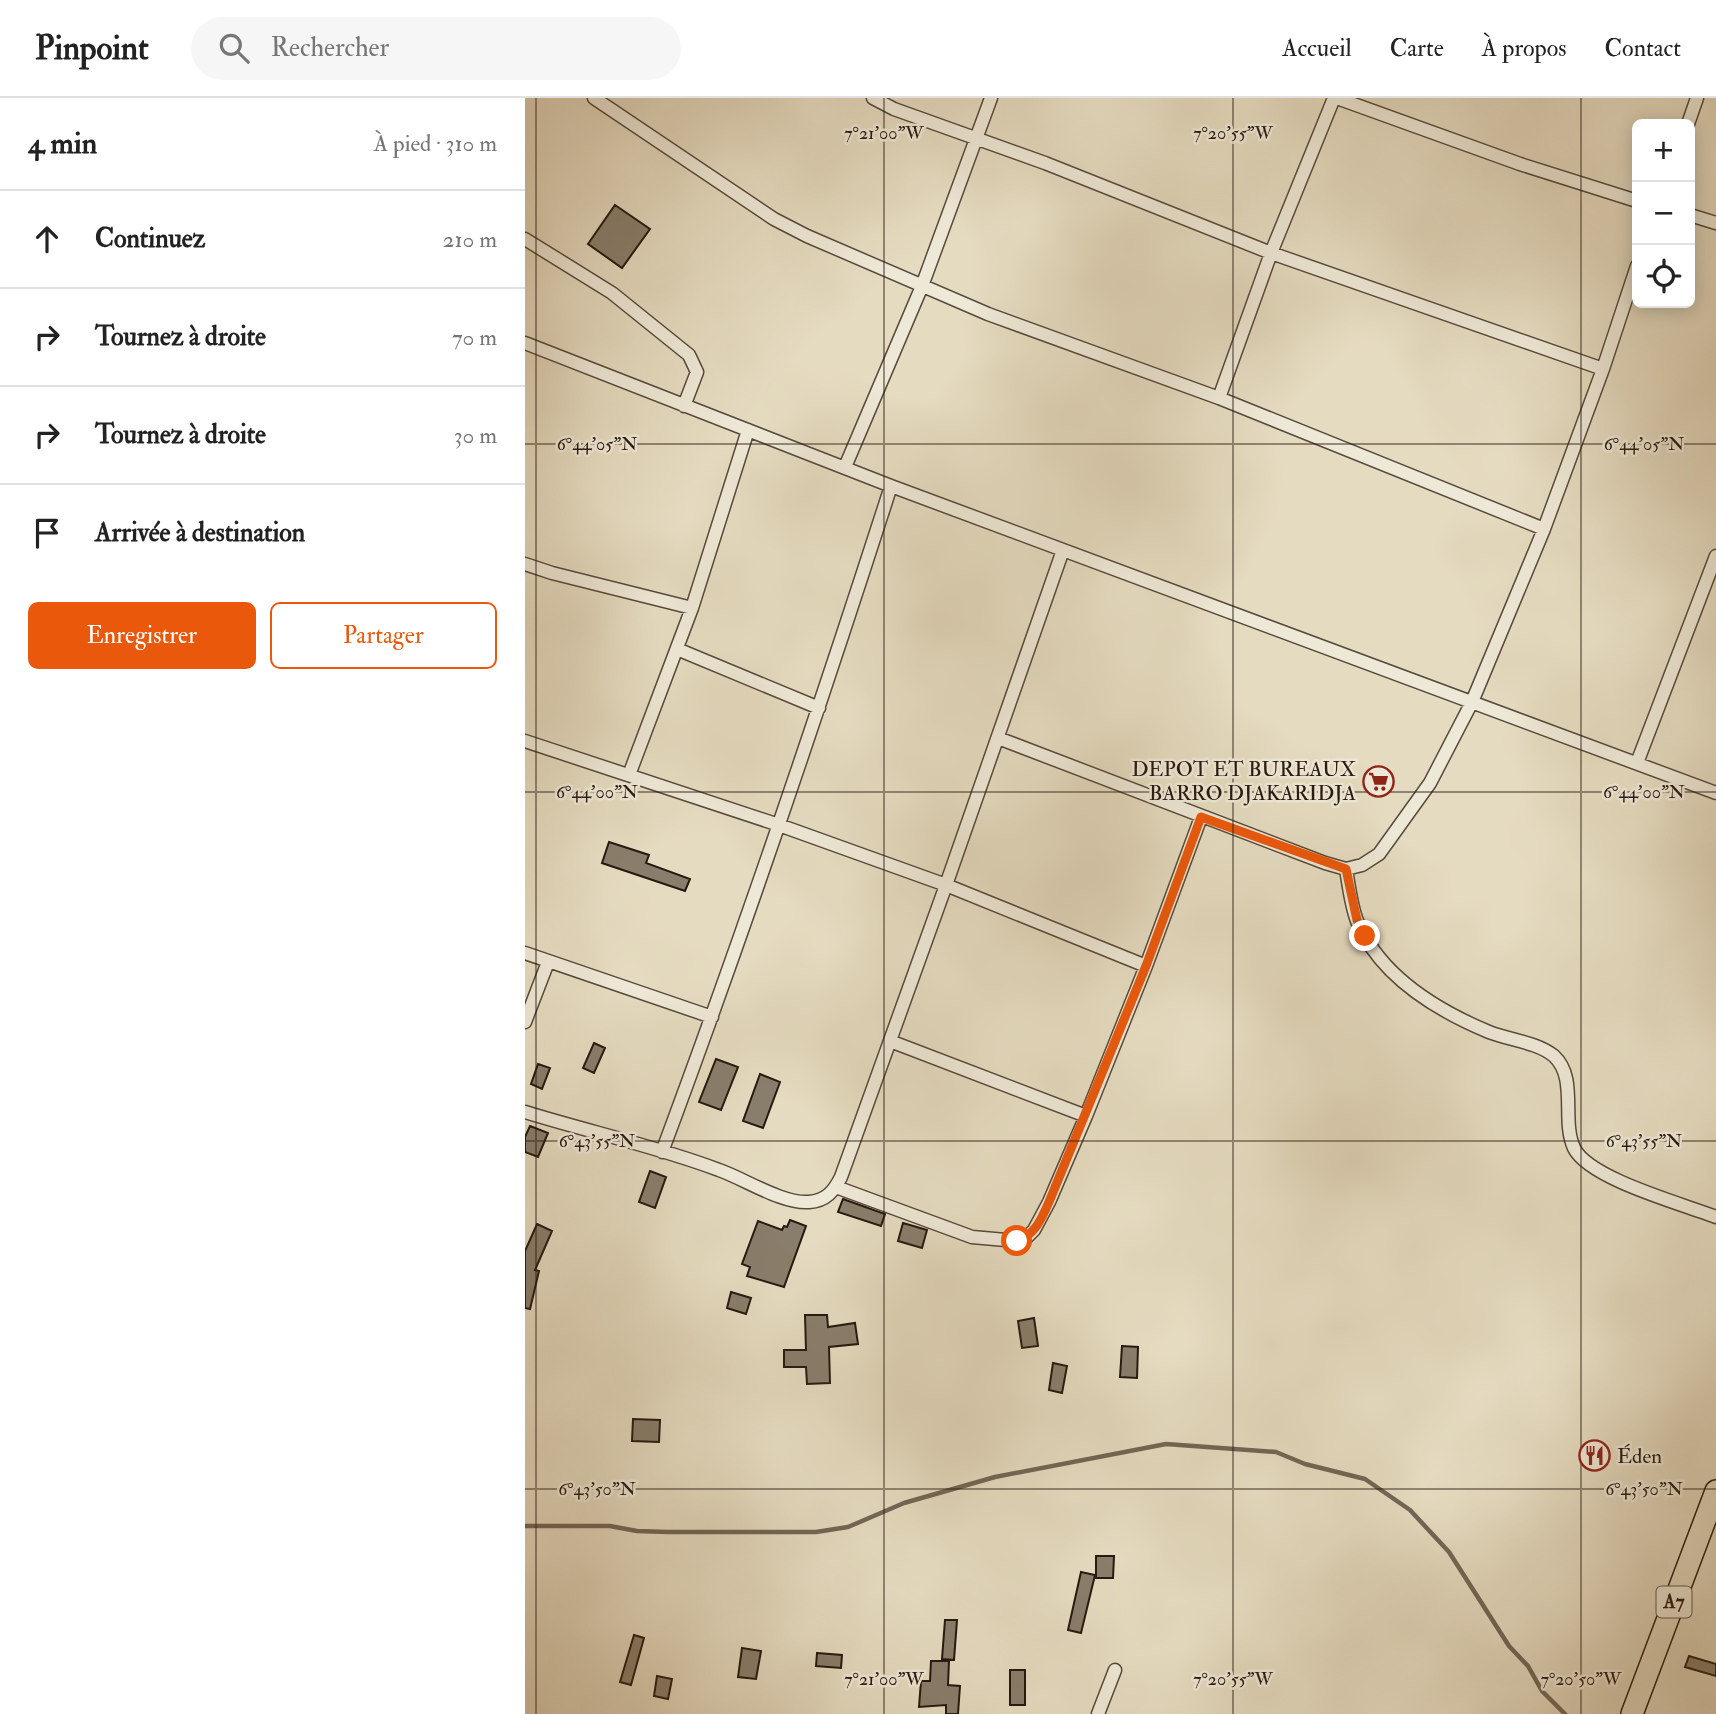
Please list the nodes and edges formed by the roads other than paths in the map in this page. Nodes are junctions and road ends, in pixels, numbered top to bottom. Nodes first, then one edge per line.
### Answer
1 (594, 98) edge
2 (873, 98) edge
3 (991, 98) edge
4 (1336, 98) edge
5 (1697, 98) edge
6 (1690, 119) edge
7 (977, 139) junction
8 (1632, 199) edge
9 (1695, 217) edge
10 (1716, 223) edge
11 (525, 239) edge
12 (1272, 253) junction
13 (1632, 281) edge
14 (922, 286) junction
15 (525, 343) edge
16 (1603, 369) junction
17 (1219, 398) junction
18 (684, 406) junction
19 (748, 430) junction
20 (845, 467) junction
21 (891, 486) junction
22 (1544, 529) junction
23 (1063, 550) junction
24 (1716, 556) edge
25 (525, 564) edge
26 (692, 608) junction
27 (677, 649) junction
28 (1472, 702) junction
29 (819, 708) junction
30 (998, 738) junction
31 (525, 741) edge
32 (1637, 763) junction
33 (629, 775) junction
34 (1716, 793) edge
35 (1201, 817) junction
36 (779, 825) junction
37 (1346, 869) junction
38 (946, 885) junction
39 (525, 953) edge
40 (548, 962) junction
41 (1146, 966) junction
42 (712, 1017) junction
43 (525, 1022) edge
44 (890, 1041) junction
45 (525, 1112) edge
46 (1086, 1116) junction
47 (661, 1153) junction
48 (836, 1187) junction
49 (1716, 1217) edge
50 (1716, 1491) edge
51 (1115, 1670) dead end
52 (1098, 1714) edge
53 (1632, 1714) edge

1 - 14 street
2 - 7 street
3 - 7 street
4 - 8 street
4 - 12 street
5 - 6 street
7 - 12 street
7 - 14 street
9 - 10 street
11 - 18 street
12 - 16 street
12 - 17 street
13 - 16 street
14 - 17 street
14 - 20 street
15 - 18 street
16 - 22 street
17 - 22 street
18 - 19 street
19 - 20 street
19 - 26 street
20 - 21 street
21 - 23 street
21 - 29 street
22 - 28 street
23 - 28 street
23 - 30 street
24 - 32 street
25 - 26 street
26 - 27 street
27 - 29 street
27 - 33 street
28 - 32 street
28 - 37 street
29 - 36 street
30 - 35 street
30 - 38 street
31 - 33 street
32 - 34 street
33 - 36 street
35 - 37 street
35 - 41 street
36 - 38 street
36 - 42 street
37 - 49 street
38 - 41 street
38 - 44 street
39 - 40 street
40 - 42 street
40 - 43 street
41 - 46 street
42 - 47 street
44 - 46 street
44 - 48 street
45 - 47 street
46 - 48 street
47 - 48 street
50 - 53 highway, A7
51 - 52 street

